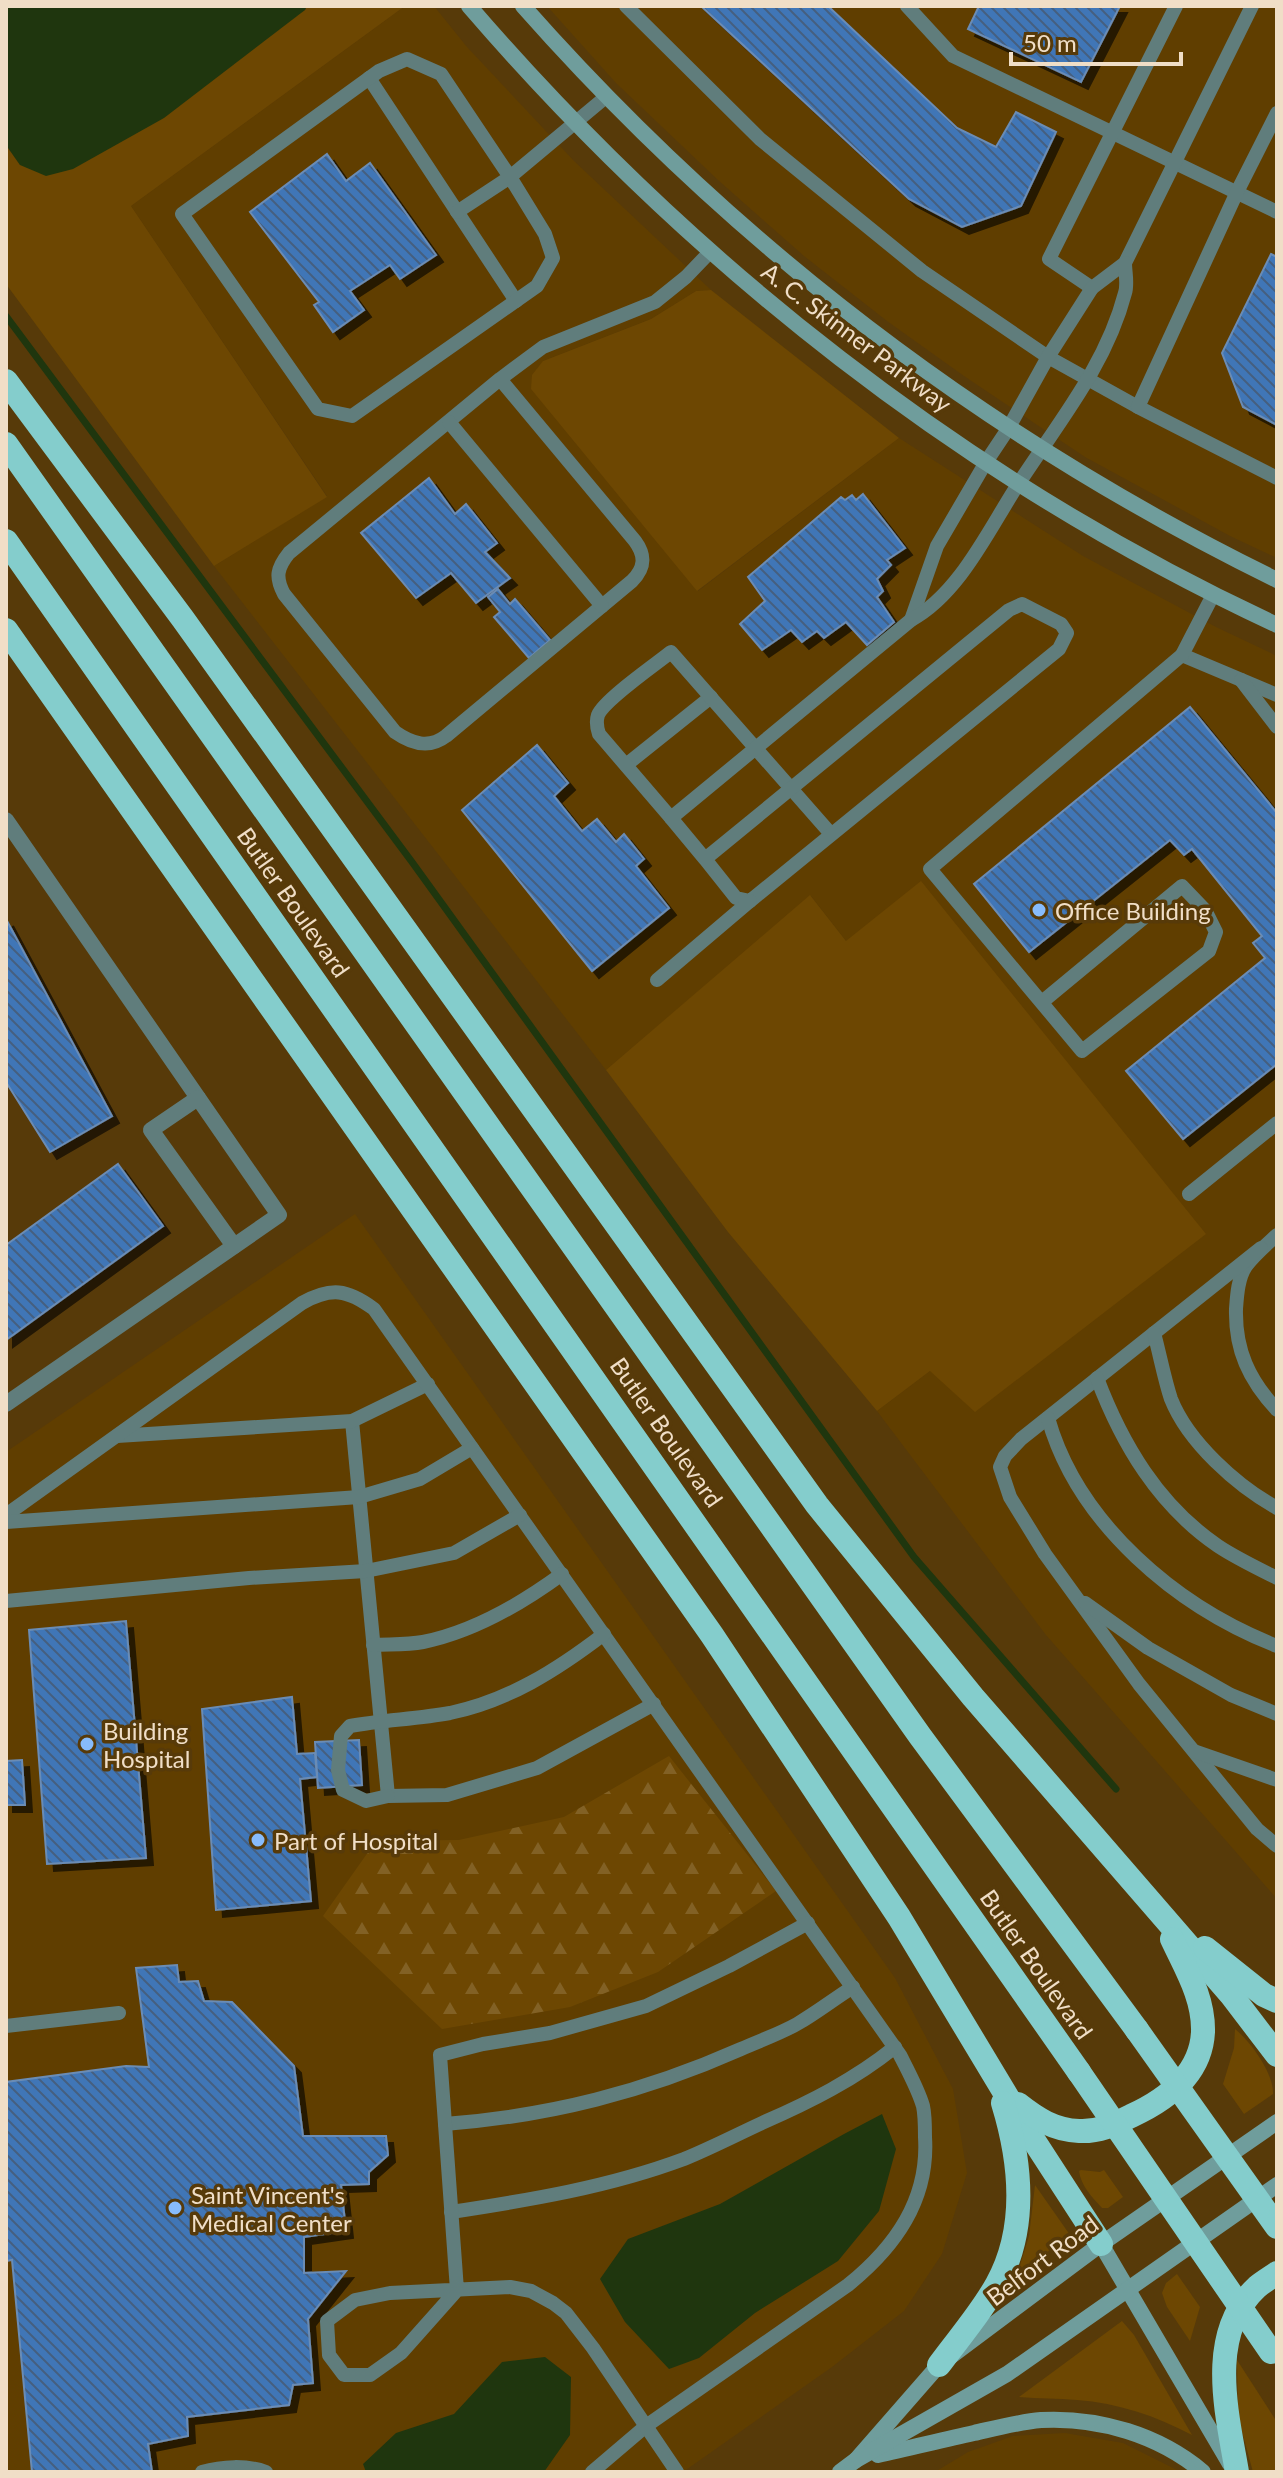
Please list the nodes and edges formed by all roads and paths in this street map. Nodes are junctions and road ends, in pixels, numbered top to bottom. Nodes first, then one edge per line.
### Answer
1 (469, 6) edge
2 (523, 6) edge
3 (626, 6) edge
4 (907, 6) edge
5 (1176, 6) edge
6 (1252, 6) edge
7 (369, 78) junction
8 (607, 96) junction
9 (1277, 113) edge
10 (576, 123) junction
11 (1113, 132) junction
12 (1175, 162) junction
13 (510, 177) junction
14 (1237, 192) junction
15 (457, 212) junction
16 (1277, 212) edge
17 (710, 252) junction
18 (1125, 263) junction
19 (1092, 288) junction
20 (516, 301) junction
21 (1048, 357) junction
22 (500, 379) junction
23 (1088, 380) junction
24 (6, 381) edge
25 (1138, 407) junction
26 (449, 422) junction
27 (1008, 429) junction
28 (6, 444) edge
29 (1042, 450) junction
30 (986, 462) junction
31 (1277, 478) edge
32 (1019, 483) junction
33 (6, 541) edge
34 (1277, 580) edge
35 (1213, 595) junction
36 (602, 606) junction
37 (911, 620) junction
38 (1277, 625) edge
39 (6, 630) edge
40 (1182, 655) junction
41 (1241, 680) junction
42 (1277, 695) edge
43 (711, 697) junction
44 (1277, 727) edge
45 (755, 749) junction
46 (626, 765) junction
47 (791, 789) junction
48 (671, 818) junction
49 (6, 820) edge
50 (831, 834) junction
51 (705, 859) junction
52 (750, 901) junction
53 (657, 980) dead end
54 (1042, 1002) junction
55 (198, 1098) junction
56 (1277, 1123) edge
57 (1189, 1194) dead end
58 (1277, 1235) edge
59 (234, 1246) junction
60 (1261, 1248) junction
61 (1154, 1333) junction
62 (1097, 1378) junction
63 (428, 1384) junction
64 (6, 1404) edge
65 (1277, 1410) edge
66 (1048, 1418) junction
67 (352, 1421) junction
68 (116, 1436) junction
69 (472, 1448) junction
70 (359, 1497) junction
71 (1277, 1508) edge
72 (6, 1515) edge
73 (520, 1515) junction
74 (6, 1522) edge
75 (366, 1571) junction
76 (562, 1574) junction
77 (1277, 1578) edge
78 (1075, 1596) junction
79 (6, 1601) edge
80 (604, 1634) junction
81 (373, 1645) junction
82 (1277, 1646) edge
83 (654, 1704) junction
84 (1277, 1714) edge
85 (380, 1720) junction
86 (1193, 1750) junction
87 (1277, 1780) edge
88 (388, 1796) junction
89 (1277, 1846) edge
90 (1159, 1912) junction
91 (808, 1923) junction
92 (853, 1987) junction
93 (1277, 2001) edge
94 (119, 2013) dead end
95 (6, 2026) edge
96 (895, 2047) junction
97 (1277, 2055) edge
98 (994, 2074) junction
99 (1277, 2122) edge
100 (445, 2124) junction
101 (1277, 2185) edge
102 (451, 2212) junction
103 (1277, 2227) edge
104 (1101, 2244) junction
105 (1277, 2273) edge
106 (1127, 2289) junction
107 (457, 2290) junction
108 (1275, 2359) edge
109 (939, 2365) junction
110 (646, 2426) junction
111 (856, 2460) junction
112 (202, 2472) edge
113 (266, 2472) edge
114 (592, 2472) edge
115 (677, 2472) edge
116 (840, 2472) edge
117 (1203, 2472) edge
118 (1236, 2472) edge

1 - 10 main road, A. C. Skinner Parkway
2 - 8 main road, A. C. Skinner Parkway
3 - 21 lane
4 - 11 lane
5 - 11 lane
6 - 12 lane
7 - 13 lane
7 - 15 lane
7 - 20 lane
8 - 10 lane
8 - 27 main road, A. C. Skinner Parkway
9 - 14 lane
10 - 13 lane
10 - 17 main road, A. C. Skinner Parkway
11 - 12 lane
11 - 19 lane
12 - 14 lane
12 - 18 lane
13 - 15 lane
13 - 20 lane
14 - 16 lane
14 - 25 lane
15 - 20 lane
17 - 22 lane
17 - 30 main road, A. C. Skinner Parkway
18 - 19 lane
18 - 23 lane
19 - 21 lane
21 - 23 lane
21 - 27 lane
22 - 26 lane
22 - 36 lane
23 - 25 lane
23 - 29 lane
24 - 90 highway
25 - 31 lane
26 - 36 lane
26 - 36 lane
27 - 29 main road, A. C. Skinner Parkway
27 - 30 lane
28 - 103 highway, Butler Boulevard, bridge
29 - 32 lane
29 - 34 main road, A. C. Skinner Parkway
30 - 32 main road, A. C. Skinner Parkway
30 - 37 lane
32 - 35 main road, A. C. Skinner Parkway
32 - 37 lane
33 - 108 highway, Butler Boulevard, bridge
35 - 38 main road, A. C. Skinner Parkway
35 - 40 lane
37 - 45 lane
39 - 98 highway
40 - 41 lane
40 - 54 lane
41 - 42 lane
41 - 44 lane
43 - 45 lane
43 - 46 lane
43 - 46 lane
45 - 47 lane
45 - 48 lane
46 - 48 lane
47 - 50 lane
47 - 50 lane
47 - 51 lane
48 - 51 lane
49 - 55 street
50 - 52 lane
51 - 52 lane
52 - 53 lane
54 - 54 lane
55 - 59 street
55 - 59 street
56 - 57 lane
58 - 60 lane
59 - 64 street
60 - 61 lane
60 - 65 lane
61 - 62 lane
61 - 71 lane
62 - 66 lane
62 - 77 lane
63 - 67 lane
63 - 68 lane
63 - 69 lane
66 - 78 lane
66 - 82 lane
67 - 68 lane
67 - 70 lane
68 - 72 lane
69 - 70 lane
69 - 73 lane
70 - 74 lane
70 - 75 lane
73 - 75 lane
73 - 76 lane
75 - 79 lane
75 - 81 lane
76 - 80 lane
76 - 81 lane
78 - 84 lane
78 - 86 lane
80 - 83 lane
80 - 85 lane
81 - 85 lane
83 - 88 lane
83 - 91 lane
85 - 88 lane
85 - 88 lane
86 - 87 lane
86 - 89 lane
90 - 93 highway
90 - 97 highway
90 - 98 highway
91 - 92 lane
91 - 100 lane
92 - 96 lane
92 - 100 lane
94 - 95 lane
96 - 102 lane
96 - 110 lane
98 - 104 highway
98 - 109 highway
99 - 104 main road, Belfort Road
100 - 102 lane
101 - 106 main road, Belfort Road
102 - 107 lane
104 - 106 main road
104 - 109 main road, Belfort Road
105 - 118 highway
106 - 111 main road, Belfort Road
106 - 118 main road
107 - 107 lane
107 - 110 lane
109 - 111 main road, Belfort Road
110 - 114 lane
110 - 115 lane
111 - 116 main road, Belfort Road
111 - 117 main road
112 - 113 lane

